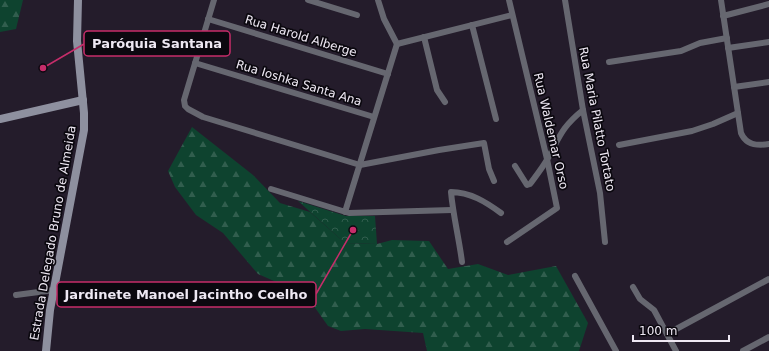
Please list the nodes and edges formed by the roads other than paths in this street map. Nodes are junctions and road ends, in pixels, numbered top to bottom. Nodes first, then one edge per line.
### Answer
1 (78, 0) edge
2 (214, 0) edge
3 (308, 0) edge
4 (378, 0) edge
5 (509, 0) edge
6 (565, 0) edge
7 (721, 0) edge
8 (769, 4) edge
9 (357, 15) dead end
10 (512, 15) junction
11 (723, 16) junction
12 (208, 20) junction
13 (472, 25) junction
14 (424, 37) junction
15 (727, 38) junction
16 (769, 42) edge
17 (397, 44) junction
18 (728, 48) junction
19 (609, 62) dead end
20 (195, 63) junction
21 (388, 74) junction
22 (769, 82) edge
23 (734, 87) junction
24 (83, 100) junction
25 (445, 102) dead end
26 (583, 110) junction
27 (738, 113) junction
28 (374, 117) junction
29 (0, 118) edge
30 (496, 119) dead end
31 (769, 144) edge
32 (619, 145) dead end
33 (547, 159) junction
34 (360, 165) junction
35 (515, 166) dead end
36 (494, 181) dead end
37 (270, 189) dead end
38 (452, 210) junction
39 (345, 212) junction
40 (501, 213) dead end
41 (507, 242) dead end
42 (605, 242) dead end
43 (462, 262) dead end
44 (575, 276) dead end
45 (769, 279) edge
46 (633, 287) dead end
47 (54, 290) junction
48 (16, 295) dead end
49 (667, 334) junction
50 (769, 337) edge
51 (46, 351) edge
52 (616, 351) edge
53 (676, 351) edge
54 (743, 351) edge

1 - 24 main road, Estrada Delegado Bruno de Almeida
2 - 12 street
3 - 9 street
4 - 17 street
5 - 10 street, Rua Waldemar Orso
6 - 26 street, Rua Maria Pilatto Tortato
7 - 11 street
8 - 11 street
10 - 13 street
10 - 33 street, Rua Waldemar Orso
11 - 15 street
12 - 20 street
12 - 21 street, Rua Harold Alberge
13 - 14 street
13 - 30 street
14 - 17 street
14 - 25 street
15 - 18 street
15 - 19 street
16 - 18 street
17 - 21 street
18 - 23 street
20 - 28 street, Rua Ioshka Santa Ana
20 - 34 street
21 - 28 street
22 - 23 street
23 - 27 street
24 - 29 main road
24 - 47 main road, Estrada Delegado Bruno de Almeida
26 - 33 street
26 - 42 street, Rua Maria Pilatto Tortato
27 - 31 street
27 - 32 street
28 - 34 street
33 - 35 street
33 - 41 street, Rua Waldemar Orso
34 - 36 street
34 - 39 street
37 - 39 street
38 - 39 street
38 - 40 street
38 - 43 street
44 - 52 street
45 - 49 street
46 - 49 street
47 - 48 street
47 - 51 main road, Estrada Delegado Bruno de Almeida
49 - 53 street
50 - 54 street

